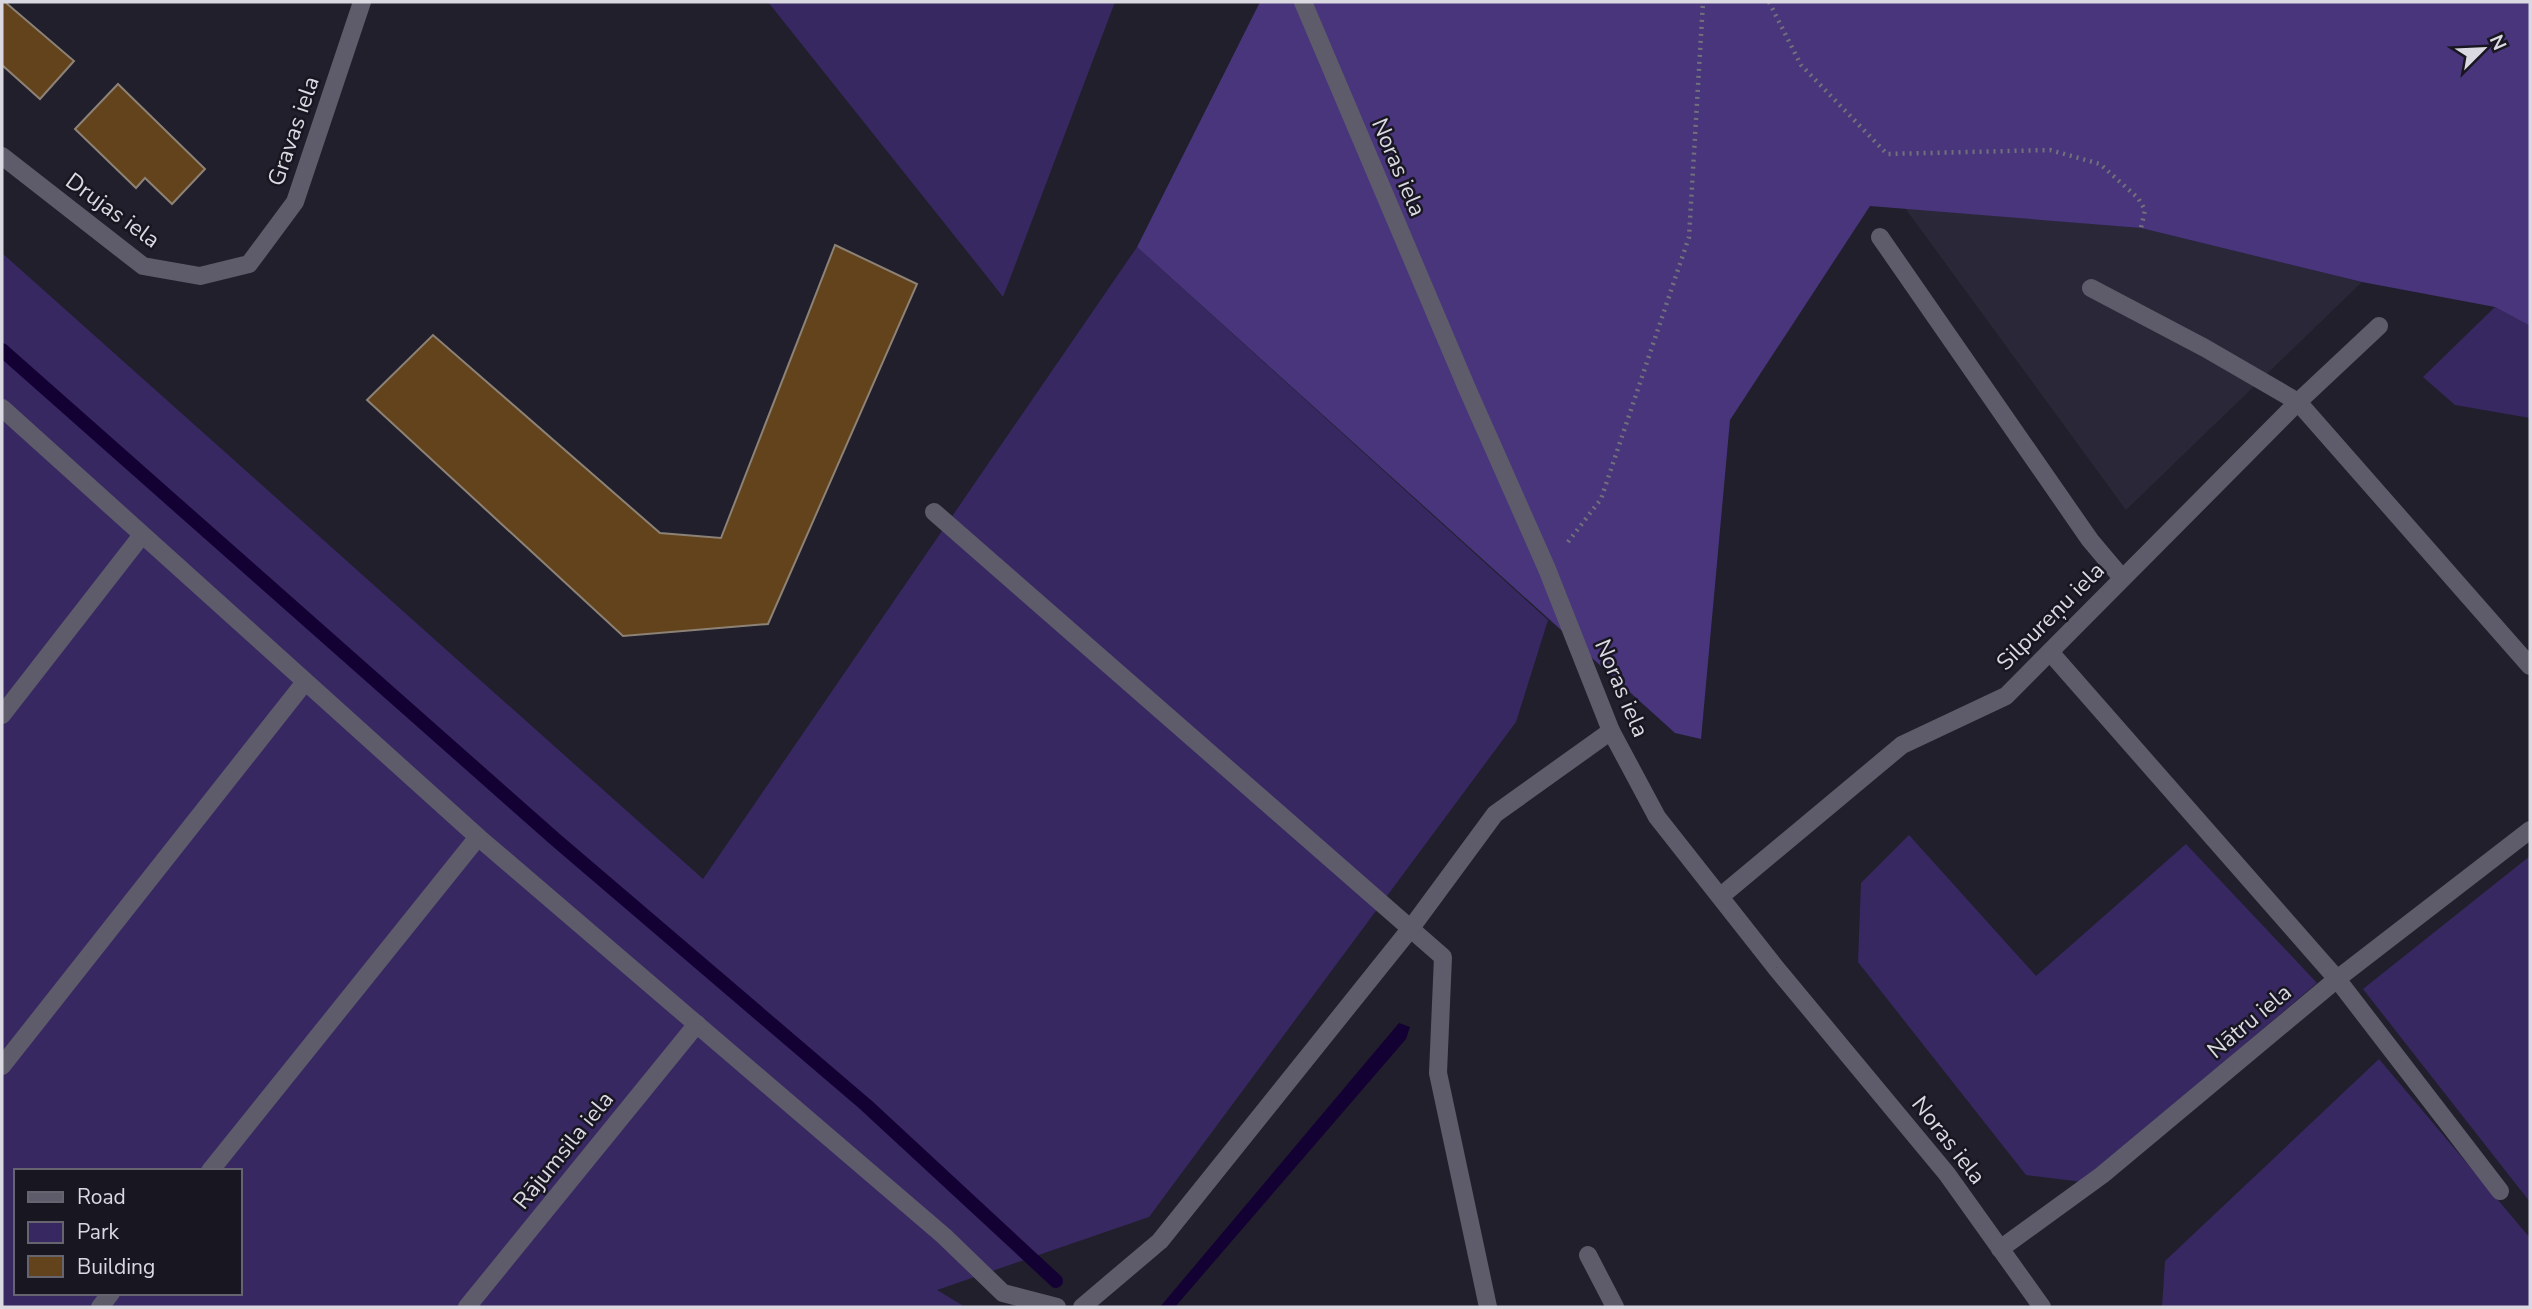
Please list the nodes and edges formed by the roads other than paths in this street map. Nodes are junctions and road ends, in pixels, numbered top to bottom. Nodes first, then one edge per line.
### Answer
1 (362, 2) edge
2 (1303, 2) edge
3 (2, 156) edge
4 (1880, 237) dead end
5 (248, 264) joint
6 (2091, 288) dead end
7 (2379, 326) dead end
8 (2298, 402) junction
9 (2, 408) edge
10 (934, 512) dead end
11 (142, 535) junction
12 (2122, 578) junction
13 (2050, 652) junction
14 (2530, 666) edge
15 (305, 682) junction
16 (2, 715) edge
17 (1611, 731) junction
18 (2530, 830) edge
19 (478, 837) junction
20 (1721, 896) junction
21 (1411, 928) junction
22 (2337, 979) junction
23 (697, 1024) junction
24 (2, 1066) edge
25 (212, 1169) edge
26 (2500, 1191) dead end
27 (2000, 1249) junction
28 (1588, 1255) dead end
29 (467, 1307) edge
30 (1056, 1307) edge
31 (1082, 1307) edge
32 (1488, 1307) edge
33 (1615, 1307) edge
34 (2042, 1307) edge

1 - 5 street, Gravas iela
2 - 17 street, Noras iela
3 - 5 street, Drujas iela
4 - 12 street
6 - 8 street
7 - 8 street, Silpureņu iela
8 - 12 street, Silpureņu iela
8 - 14 street
9 - 11 street
10 - 21 street
11 - 15 street
11 - 16 street
12 - 13 street, Silpureņu iela
13 - 20 street, Silpureņu iela
13 - 22 street
15 - 19 street
15 - 24 street
17 - 20 street, Noras iela
17 - 21 street
18 - 22 street, Nātru iela
19 - 23 street
19 - 25 street
20 - 27 street, Noras iela
21 - 31 street
21 - 32 street
22 - 26 street
22 - 27 street, Nātru iela
23 - 29 street, Rājumsila iela
23 - 30 street
27 - 34 street, Noras iela
28 - 33 street

